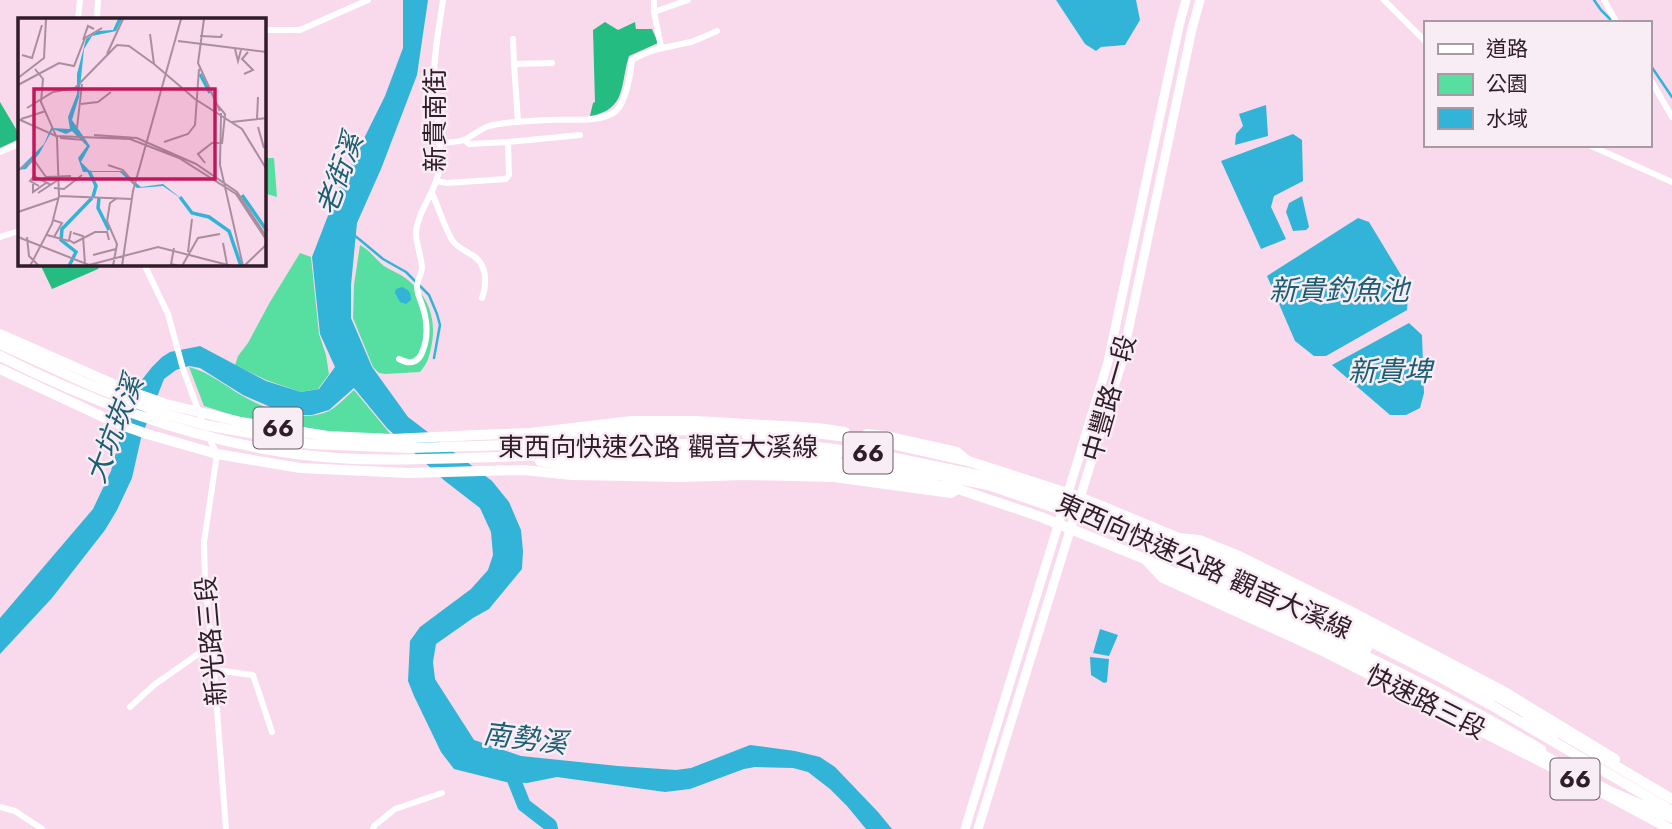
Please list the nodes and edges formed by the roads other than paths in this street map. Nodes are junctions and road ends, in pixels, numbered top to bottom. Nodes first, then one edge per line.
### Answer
1 (80, 0) edge
2 (98, 0) edge
3 (368, 0) edge
4 (443, 0) edge
5 (654, 0) edge
6 (688, 0) edge
7 (1186, 0) edge
8 (1200, 0) edge
9 (1384, 0) edge
10 (1604, 0) edge
11 (654, 12) junction
12 (97, 17) dead end
13 (78, 18) edge
14 (1616, 21) edge
15 (266, 30) edge
16 (717, 31) dead end
17 (513, 39) dead end
18 (1424, 40) edge
19 (661, 47) junction
20 (552, 63) dead end
21 (514, 64) junction
22 (1651, 80) edge
23 (1672, 117) edge
24 (518, 122) junction
25 (580, 135) dead end
26 (464, 140) junction
27 (508, 142) junction
28 (439, 143) junction
29 (18, 144) edge
30 (1593, 147) edge
31 (0, 152) edge
32 (436, 181) junction
33 (1672, 182) edge
34 (432, 193) junction
35 (1139, 215) junction
36 (1152, 218) junction
37 (18, 231) edge
38 (0, 237) edge
39 (145, 266) edge
40 (482, 298) dead end
41 (0, 334) edge
42 (0, 344) edge
43 (0, 356) edge
44 (399, 359) dead end
45 (0, 369) edge
46 (198, 412) junction
47 (677, 421) junction
48 (530, 433) junction
49 (678, 434) junction
50 (513, 451) junction
51 (216, 454) junction
52 (678, 461) junction
53 (968, 461) junction
54 (524, 470) junction
55 (681, 477) junction
56 (958, 489) junction
57 (1067, 493) junction
58 (1080, 497) junction
59 (1057, 523) junction
60 (1070, 528) junction
61 (1179, 538) junction
62 (1145, 559) junction
63 (1345, 615) junction
64 (1332, 638) junction
65 (211, 645) junction
66 (1325, 652) junction
67 (214, 670) junction
68 (1503, 691) junction
69 (1497, 702) junction
70 (130, 707) dead end
71 (1489, 717) junction
72 (1482, 731) junction
73 (272, 732) dead end
74 (442, 793) dead end
75 (1672, 799) edge
76 (0, 807) edge
77 (1672, 811) edge
78 (1672, 818) edge
79 (1672, 824) edge
80 (42, 829) edge
81 (226, 829) edge
82 (373, 829) edge
83 (965, 829) edge
84 (978, 829) edge
85 (1670, 829) edge

1 - 13 street
2 - 12 street
3 - 15 street
4 - 28 street, 新貴南街
5 - 11 street
6 - 11 street
7 - 35 main road, 中豐路一段
8 - 36 main road, 中豐路一段
9 - 18 street
10 - 14 street
11 - 19 street
16 - 19 street
17 - 21 street
19 - 24 street
20 - 21 street
21 - 24 street
22 - 23 street
24 - 26 street
25 - 27 street
26 - 27 street
26 - 28 street
27 - 32 street
28 - 32 street, 新貴南街
29 - 31 street
30 - 33 street
32 - 34 street, 新貴南街
34 - 40 street
34 - 44 street, 新貴南街
35 - 36 main road
35 - 57 main road, 中豐路一段
36 - 58 main road, 中豐路一段
37 - 38 street
39 - 46 street
41 - 46 main road, 66
42 - 50 highway, 東西向快速公路 觀音大溪線 / 66
43 - 50 highway, 東西向快速公路 觀音大溪線 / 66
45 - 51 main road, 66
46 - 48 main road, 快速路三段 / 66
46 - 51 street
47 - 48 main road, 快速路三段 / 66
47 - 49 street
47 - 53 main road, 快速路三段 / 66
48 - 49 street, 快速路三段
49 - 52 street
49 - 53 street, 快速路三段
50 - 53 highway
50 - 56 highway
50 - 77 highway, 東西向快速公路 觀音大溪線 / 66
50 - 78 highway, 東西向快速公路 觀音大溪線 / 66
51 - 54 main road, 66
51 - 65 street, 新光路三段
52 - 54 street, 快速路三段
52 - 55 street
52 - 56 street, 快速路三段
53 - 57 main road, 快速路三段 / 66
54 - 55 main road, 快速路三段 / 66
55 - 56 main road, 快速路三段 / 66
56 - 59 main road, 快速路三段 / 66
57 - 58 main road, 快速路三段 / 66
57 - 59 main road, 中豐路一段
58 - 60 main road, 中豐路一段
58 - 61 main road, 快速路三段 / 66
59 - 60 main road, 快速路三段 / 66
59 - 83 main road, 中豐路一段
60 - 62 main road, 快速路三段 / 66
60 - 84 main road, 中豐路一段
61 - 63 main road, 快速路三段 / 66
61 - 75 highway
62 - 64 street, 快速路三段
62 - 66 main road, 快速路三段 / 66
62 - 78 highway
63 - 64 street
63 - 68 main road, 快速路三段 / 66
63 - 69 street, 快速路三段
64 - 66 street
64 - 71 street, 快速路三段
65 - 67 street, 新光路三段
65 - 70 street
66 - 72 main road, 快速路三段 / 66
67 - 73 street
67 - 81 street, 新光路三段
68 - 69 street
68 - 75 main road, 快速路三段 / 66
69 - 71 street
69 - 75 street, 快速路三段
71 - 72 street
71 - 79 street, 快速路三段
72 - 85 main road, 快速路三段 / 66
74 - 82 street
76 - 80 street

